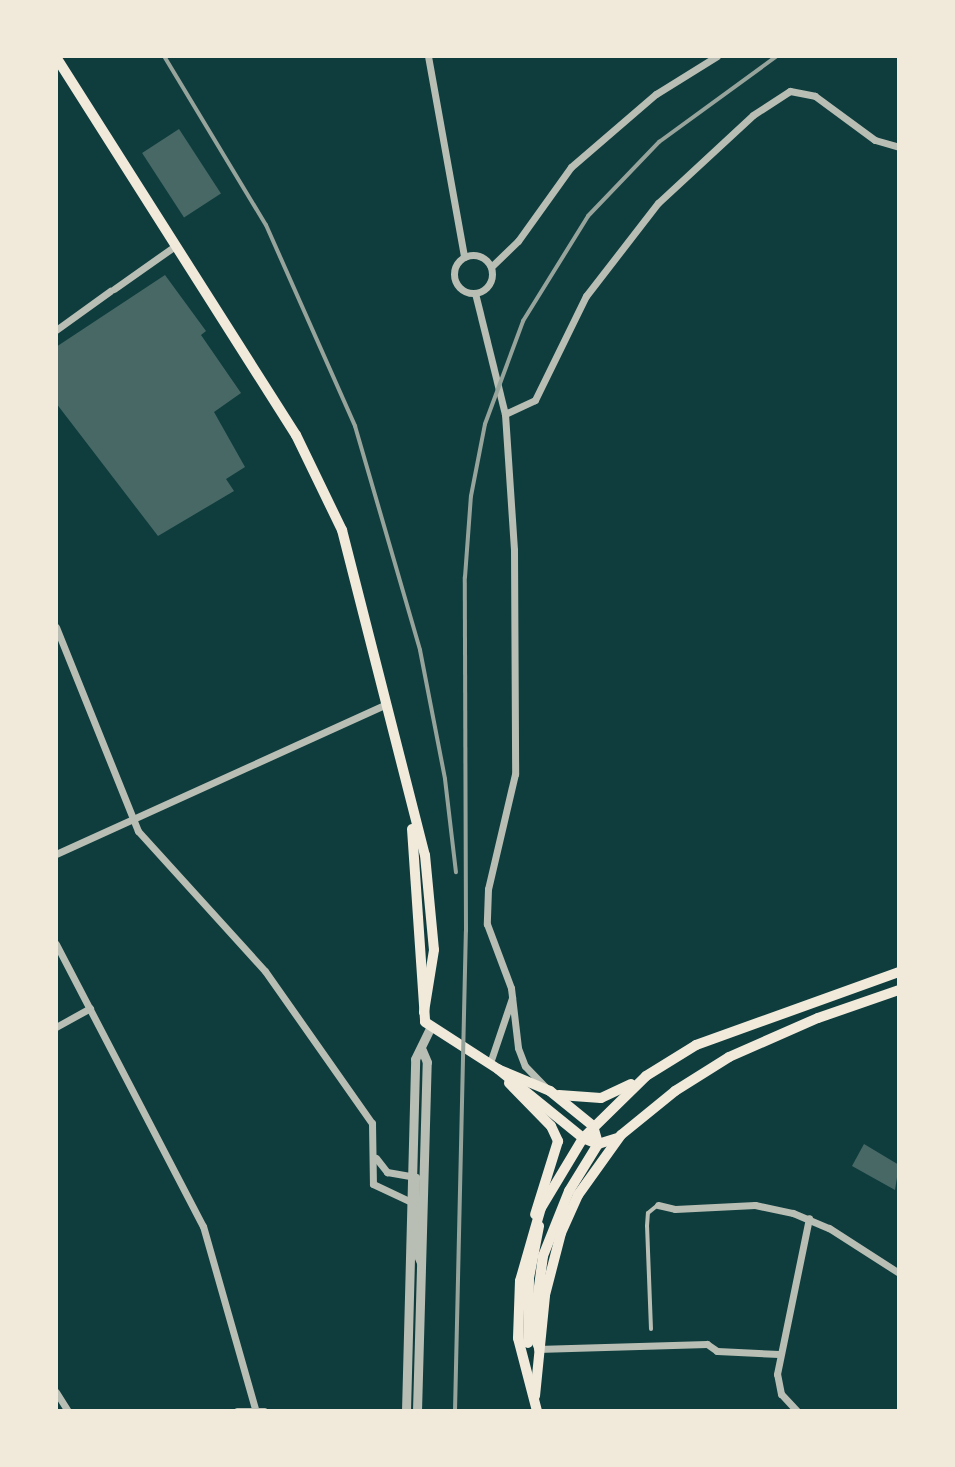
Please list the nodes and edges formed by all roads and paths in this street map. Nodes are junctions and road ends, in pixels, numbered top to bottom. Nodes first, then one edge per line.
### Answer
1 (428, 56) edge
2 (693, 56) edge
3 (717, 56) edge
4 (56, 57) edge
5 (696, 67) junction
6 (899, 147) edge
7 (175, 246) junction
8 (464, 257) junction
9 (491, 267) junction
10 (475, 293) junction
11 (56, 330) edge
12 (505, 414) junction
13 (56, 627) edge
14 (387, 704) junction
15 (130, 818) junction
16 (56, 854) edge
17 (56, 944) edge
18 (899, 972) edge
19 (899, 990) edge
20 (512, 996) junction
21 (90, 1008) junction
22 (56, 1027) edge
23 (430, 1028) junction
24 (422, 1050) junction
25 (498, 1070) junction
26 (646, 1076) junction
27 (550, 1091) junction
28 (593, 1126) junction
29 (620, 1137) junction
30 (583, 1138) junction
31 (598, 1144) junction
32 (375, 1156) junction
33 (411, 1174) junction
34 (413, 1195) junction
35 (658, 1205) joint
36 (541, 1208) junction
37 (809, 1218) junction
38 (533, 1230) junction
39 (899, 1273) edge
40 (651, 1329) dead end
41 (528, 1343) joint
42 (540, 1350) junction
43 (779, 1354) junction
44 (56, 1392) edge
45 (534, 1399) junction
46 (260, 1410) edge
47 (68, 1411) edge
48 (237, 1411) edge
49 (406, 1411) edge
50 (417, 1411) edge
51 (537, 1411) edge
52 (797, 1411) edge

1 - 8 street
2 - 5 street
3 - 5 street
4 - 7 main road
5 - 9 street
6 - 12 street
7 - 11 street
7 - 14 main road
8 - 9 street
8 - 10 street
9 - 10 street
10 - 12 street
12 - 20 street
13 - 15 street
14 - 15 street
14 - 23 main road
15 - 16 street
15 - 32 street
17 - 21 street
18 - 26 main road
19 - 29 main road
20 - 25 street
20 - 27 street
21 - 22 street
21 - 46 street
23 - 24 street
23 - 25 main road
24 - 33 street
24 - 34 street
25 - 27 main road
25 - 30 main road
25 - 38 main road
26 - 27 main road
26 - 28 main road
27 - 28 main road
28 - 30 main road
28 - 31 main road
29 - 31 main road
29 - 42 main road
30 - 31 main road
30 - 36 main road
31 - 42 main road
32 - 33 street
32 - 34 street
33 - 34 street
34 - 49 street
34 - 50 street
35 - 37 street
35 - 40 lane
36 - 38 main road
36 - 41 main road
37 - 39 street
37 - 43 street
38 - 45 main road
41 - 42 street
42 - 43 street
42 - 45 main road
43 - 52 street
44 - 47 street
45 - 51 main road
46 - 48 street

